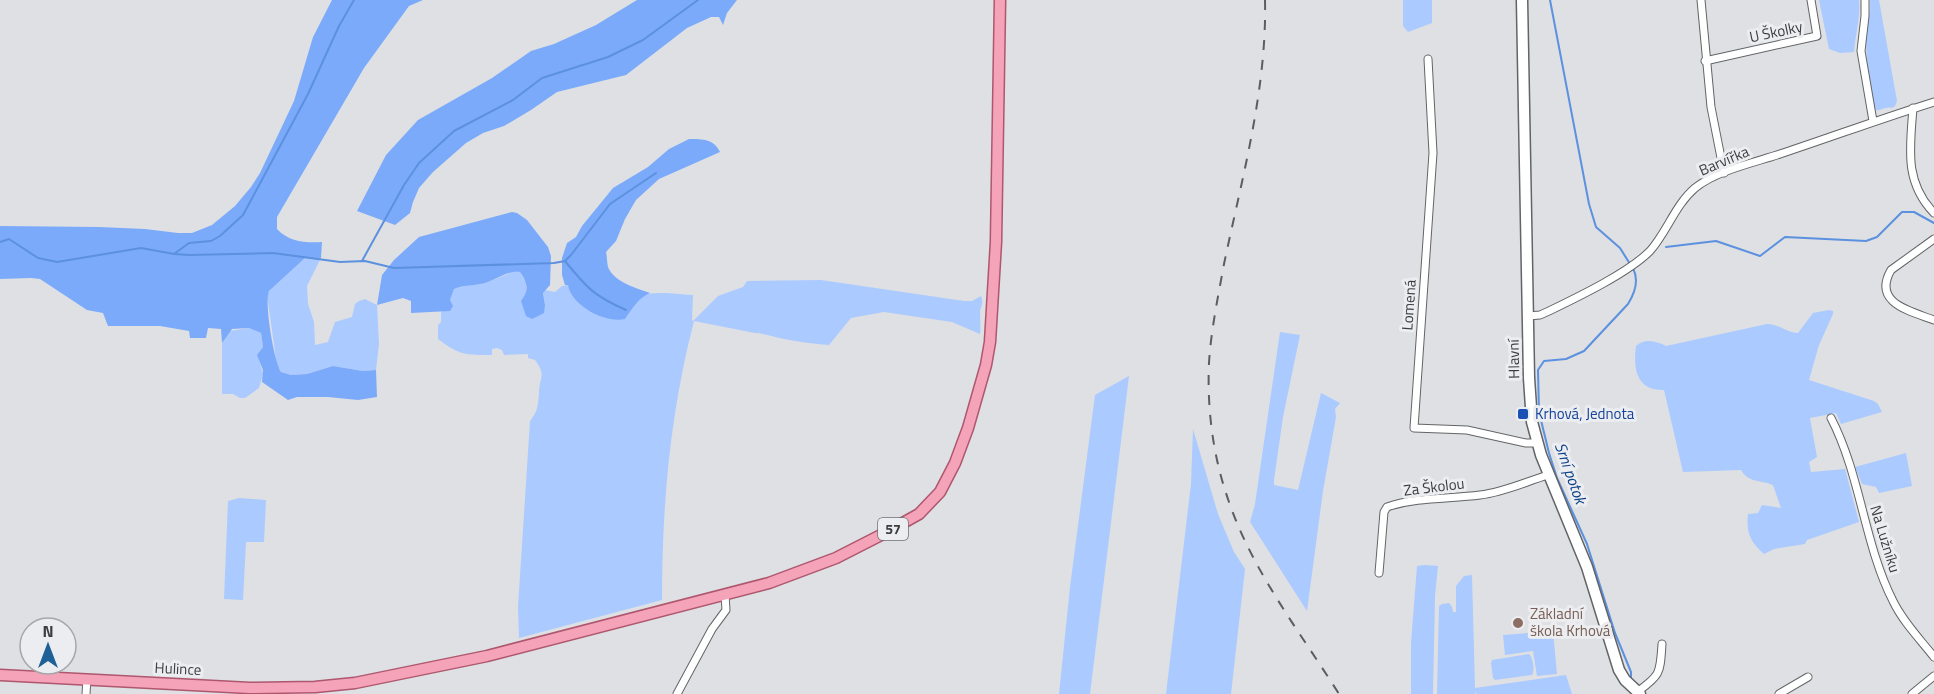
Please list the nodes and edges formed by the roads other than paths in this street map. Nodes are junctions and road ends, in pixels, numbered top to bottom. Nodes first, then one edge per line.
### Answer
1 (1000, 0) edge
2 (1522, 0) edge
3 (1701, 0) edge
4 (1811, 0) edge
5 (1865, 0) edge
6 (1428, 59) dead end
7 (1705, 61) junction
8 (1934, 102) edge
9 (1913, 108) junction
10 (1873, 121) junction
11 (1724, 173) junction
12 (1934, 213) edge
13 (1934, 239) edge
14 (1528, 316) junction
15 (1934, 320) edge
16 (1831, 418) dead end
17 (1537, 443) junction
18 (1548, 475) junction
19 (1379, 573) dead end
20 (725, 595) junction
21 (1662, 644) dead end
22 (1934, 657) edge
23 (0, 675) edge
24 (1934, 676) edge
25 (1808, 677) dead end
26 (87, 679) junction
27 (1637, 692) edge
28 (86, 694) edge
29 (677, 694) edge
30 (1779, 694) edge
31 (1912, 694) edge

1 - 20 main road, 57
2 - 14 street, Hlavní
3 - 7 street
4 - 7 street, U Školky
5 - 10 street
6 - 17 street, Lomená
7 - 11 street
8 - 9 street, Barvířka
9 - 10 street, Barvířka
9 - 12 street
10 - 11 street, Barvířka
11 - 14 street, Barvířka
13 - 15 street
14 - 17 street, Hlavní
16 - 22 street, Na Lužníku
17 - 18 street, Hlavní
18 - 19 street, Za Školou
18 - 27 street, Hlavní
20 - 26 main road, Hulince / 57
20 - 29 street
21 - 27 street
23 - 26 main road, Hulince / 57
24 - 31 street
25 - 30 street
26 - 28 street

